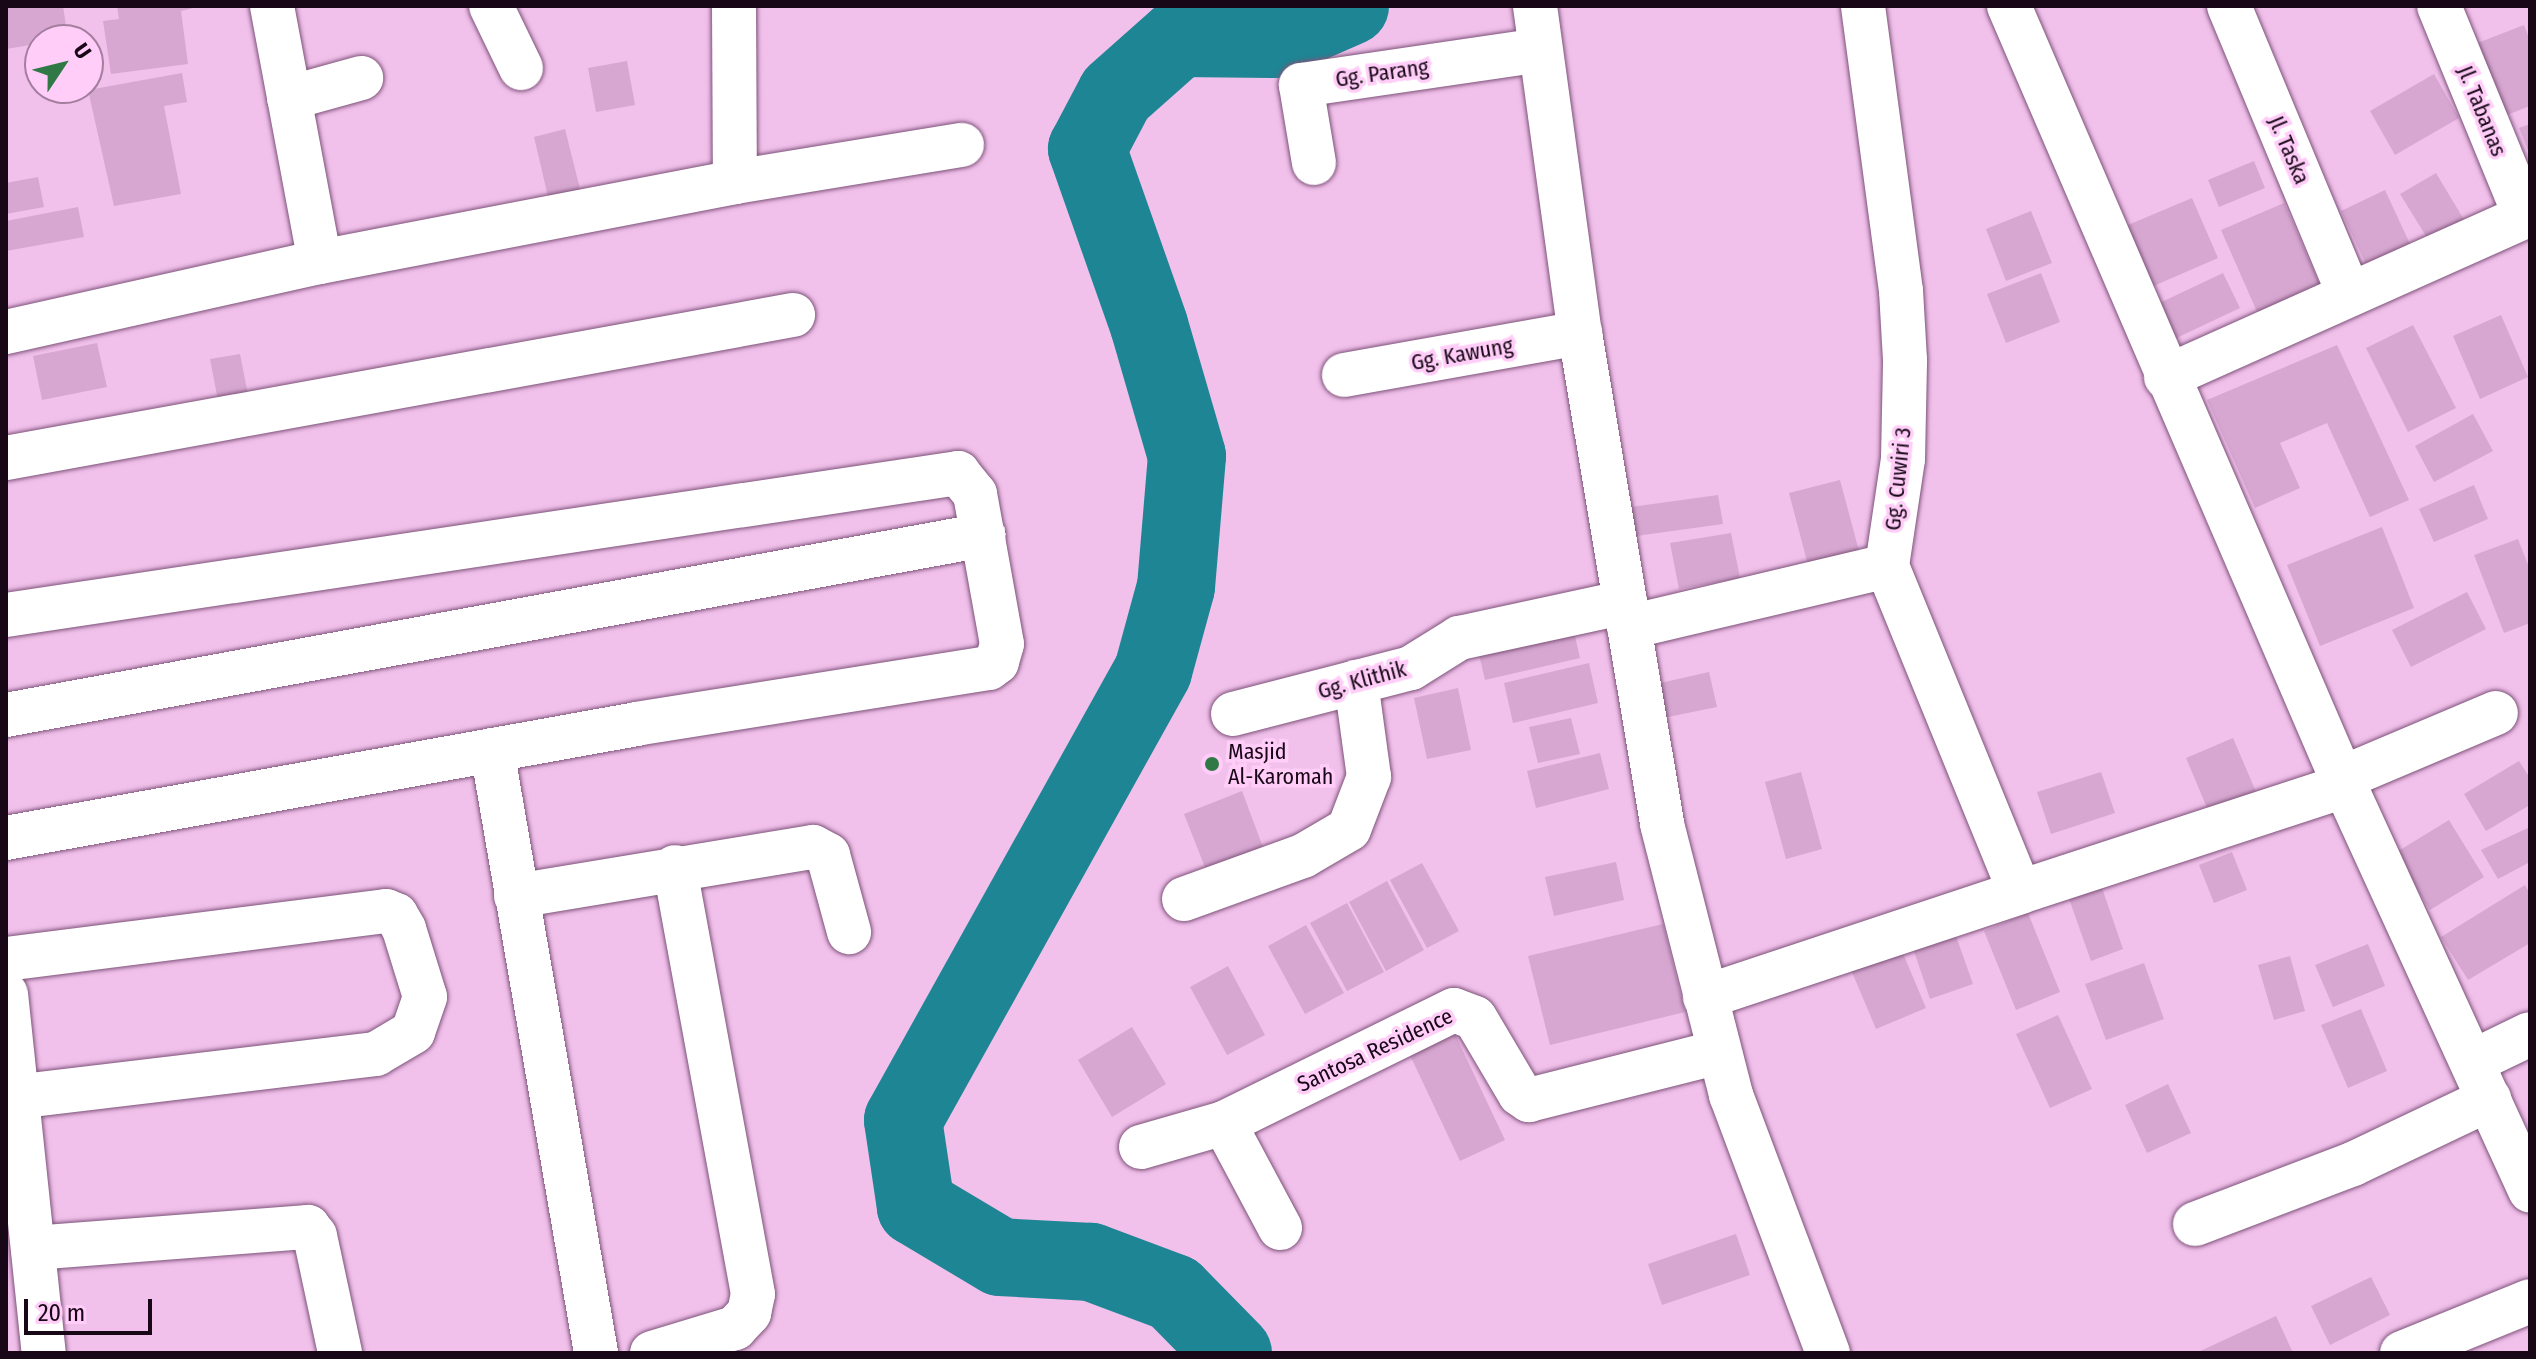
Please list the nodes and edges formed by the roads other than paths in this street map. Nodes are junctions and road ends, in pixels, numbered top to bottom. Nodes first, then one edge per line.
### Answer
1 (272, 6) edge
2 (491, 6) edge
3 (734, 6) edge
4 (1535, 6) edge
5 (1863, 6) edge
6 (2009, 6) edge
7 (2229, 6) edge
8 (2439, 6) edge
9 (1540, 50) junction
10 (521, 68) dead end
11 (361, 78) dead end
12 (289, 98) junction
13 (962, 145) dead end
14 (1314, 163) dead end
15 (735, 182) junction
16 (2527, 215) edge
17 (320, 262) junction
18 (2349, 294) junction
19 (793, 315) dead end
20 (6, 332) edge
21 (1580, 333) junction
22 (1344, 375) dead end
23 (2166, 377) junction
24 (6, 458) edge
25 (984, 535) junction
26 (1887, 566) junction
27 (1627, 614) junction
28 (6, 615) edge
29 (1356, 682) junction
30 (2496, 713) dead end
31 (1233, 714) dead end
32 (6, 715) edge
33 (492, 750) junction
34 (2343, 782) junction
35 (6, 838) edge
36 (675, 867) junction
37 (516, 896) junction
38 (2003, 898) junction
39 (1184, 899) dead end
40 (849, 932) dead end
41 (6, 959) edge
42 (6, 994) edge
43 (1705, 997) junction
44 (2530, 1034) edge
45 (1719, 1052) junction
46 (2480, 1080) junction
47 (17, 1097) junction
48 (1224, 1123) junction
49 (1141, 1147) dead end
50 (2530, 1191) edge
51 (2195, 1224) dead end
52 (1280, 1228) dead end
53 (26, 1273) edge
54 (2530, 1301) edge
55 (44, 1353) edge
56 (340, 1353) edge
57 (596, 1353) edge
58 (652, 1353) edge
59 (1828, 1353) edge
60 (2402, 1353) edge

1 - 12 street
2 - 10 street
3 - 15 street
4 - 9 street
5 - 26 street, Gg. Cuwiri 3
6 - 23 street
7 - 18 street, Jl. Taska
8 - 16 street, Jl. Tabanas
9 - 14 street, Gg. Parang
9 - 21 street
11 - 12 street
12 - 17 street
13 - 15 street
15 - 17 street
16 - 18 street
17 - 20 street
18 - 23 street
19 - 24 street
21 - 22 street, Gg. Kawung
21 - 27 street
23 - 34 street
25 - 28 street
25 - 32 street
25 - 33 street
26 - 27 street, Gg. Klithik
26 - 38 street
27 - 29 street, Gg. Klithik
27 - 43 street
29 - 31 street, Gg. Klithik
29 - 39 street
30 - 34 street
33 - 35 street
33 - 37 street
34 - 38 street
34 - 46 street
36 - 37 street
36 - 40 street
36 - 58 street
37 - 57 street
38 - 43 street
41 - 47 street
42 - 47 street
43 - 45 street
44 - 46 street
45 - 48 street, Santosa Residence
45 - 59 street
46 - 50 street
46 - 51 street
47 - 53 street
48 - 49 street, Santosa Residence
48 - 52 street
53 - 55 street
53 - 56 street
54 - 60 street

